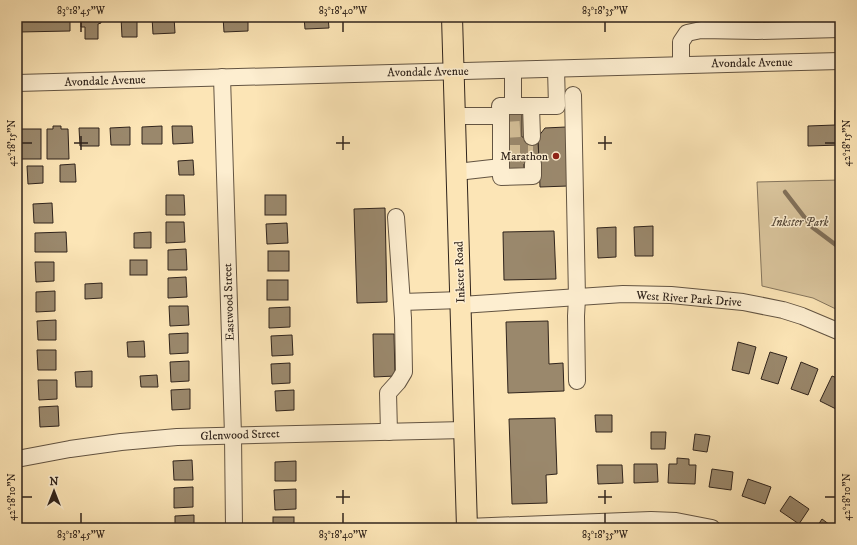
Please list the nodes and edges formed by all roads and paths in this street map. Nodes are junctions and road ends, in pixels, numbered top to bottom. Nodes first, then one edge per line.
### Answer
1 (452, 17) edge
2 (840, 29) edge
3 (840, 61) edge
4 (681, 65) junction
5 (556, 68) junction
6 (513, 70) junction
7 (454, 71) junction
8 (222, 77) junction
9 (17, 83) edge
10 (573, 96) dead end
11 (513, 106) junction
12 (531, 106) junction
13 (455, 116) junction
14 (502, 125) junction
15 (529, 132) dead end
16 (502, 158) junction
17 (533, 164) dead end
18 (457, 172) junction
19 (396, 217) dead end
20 (577, 298) junction
21 (402, 302) junction
22 (461, 302) junction
23 (840, 332) edge
24 (577, 382) dead end
25 (464, 430) junction
26 (389, 432) junction
27 (233, 435) junction
28 (17, 458) edge
29 (615, 522) junction
30 (467, 527) edge
31 (234, 528) edge
32 (634, 528) edge
33 (712, 528) edge

1 - 7 main road, Inkster Road
2 - 4 street
3 - 4 street, Avondale Avenue
4 - 5 street, Avondale Avenue
5 - 6 street, Avondale Avenue
5 - 12 street
6 - 7 street, Avondale Avenue
6 - 11 street
7 - 8 street, Avondale Avenue
7 - 13 main road, Inkster Road
8 - 9 street, Avondale Avenue
8 - 27 street, Eastwood Street
10 - 20 street
11 - 12 street
11 - 14 street
12 - 15 street
13 - 14 street
13 - 18 main road, Inkster Road
14 - 16 street
16 - 17 street
16 - 18 street
18 - 22 main road, Inkster Road
19 - 21 street
20 - 22 street, West River Park Drive
20 - 23 street, West River Park Drive
20 - 24 street
21 - 22 street, West River Park Drive
21 - 26 street
22 - 25 main road, Inkster Road
25 - 26 street, Glenwood Street
25 - 30 main road, Inkster Road
26 - 27 street, Glenwood Street
27 - 28 street, Glenwood Street
27 - 31 street, Eastwood Street
29 - 30 street
29 - 32 street
29 - 33 street

